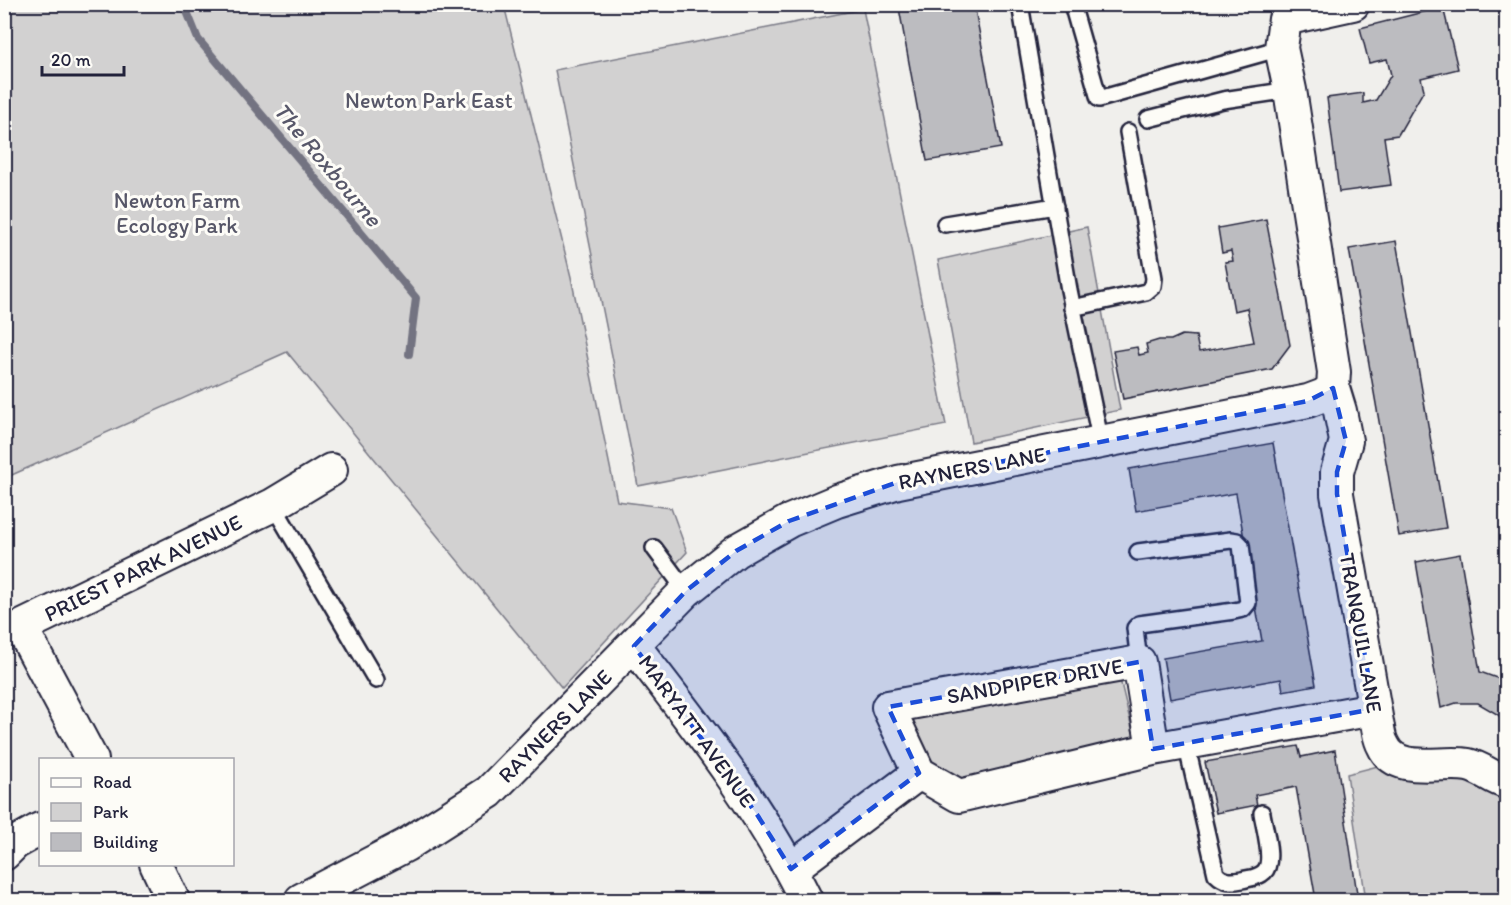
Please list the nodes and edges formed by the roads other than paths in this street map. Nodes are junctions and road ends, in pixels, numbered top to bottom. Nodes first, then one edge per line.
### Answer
1 (1020, 4) edge
2 (1072, 4) edge
3 (1353, 4) edge
4 (1281, 24) edge
5 (1290, 90) junction
6 (1148, 119) dead end
7 (1128, 132) dead end
8 (1055, 206) junction
9 (945, 224) dead end
10 (1072, 308) junction
11 (1333, 388) junction
12 (1101, 443) junction
13 (331, 470) dead end
14 (273, 505) junction
15 (654, 548) dead end
16 (1138, 552) dead end
17 (686, 591) junction
18 (13, 632) edge
19 (634, 646) junction
20 (1139, 662) junction
21 (376, 680) dead end
22 (1374, 709) junction
23 (1186, 743) junction
24 (1153, 749) junction
25 (91, 758) edge
26 (919, 773) junction
27 (1506, 782) edge
28 (1262, 813) dead end
29 (39, 830) edge
30 (4, 854) edge
31 (157, 866) edge
32 (791, 869) junction
33 (173, 900) edge
34 (301, 900) edge
35 (806, 900) edge

1 - 8 lane
2 - 4 lane
3 - 4 street
4 - 5 street
5 - 6 lane
5 - 11 street
7 - 10 lane
8 - 9 lane
8 - 10 lane
10 - 12 lane
11 - 12 street, RAYNERS LANE
11 - 22 street, TRANQUIL LANE
12 - 17 street, RAYNERS LANE
13 - 14 street, PRIEST PARK AVENUE
14 - 18 street, PRIEST PARK AVENUE
14 - 21 lane
15 - 17 lane
16 - 20 lane
17 - 19 street, RAYNERS LANE
18 - 25 street, PRIEST PARK AVENUE
19 - 32 street, MARYATT AVENUE
19 - 34 street, RAYNERS LANE
20 - 24 street, SANDPIPER DRIVE
20 - 26 street, SANDPIPER DRIVE
22 - 23 street
22 - 27 street, TRANQUIL LANE
23 - 24 street
23 - 28 lane
24 - 26 street
26 - 32 street
29 - 30 street
31 - 33 street
32 - 35 street, MARYATT AVENUE

